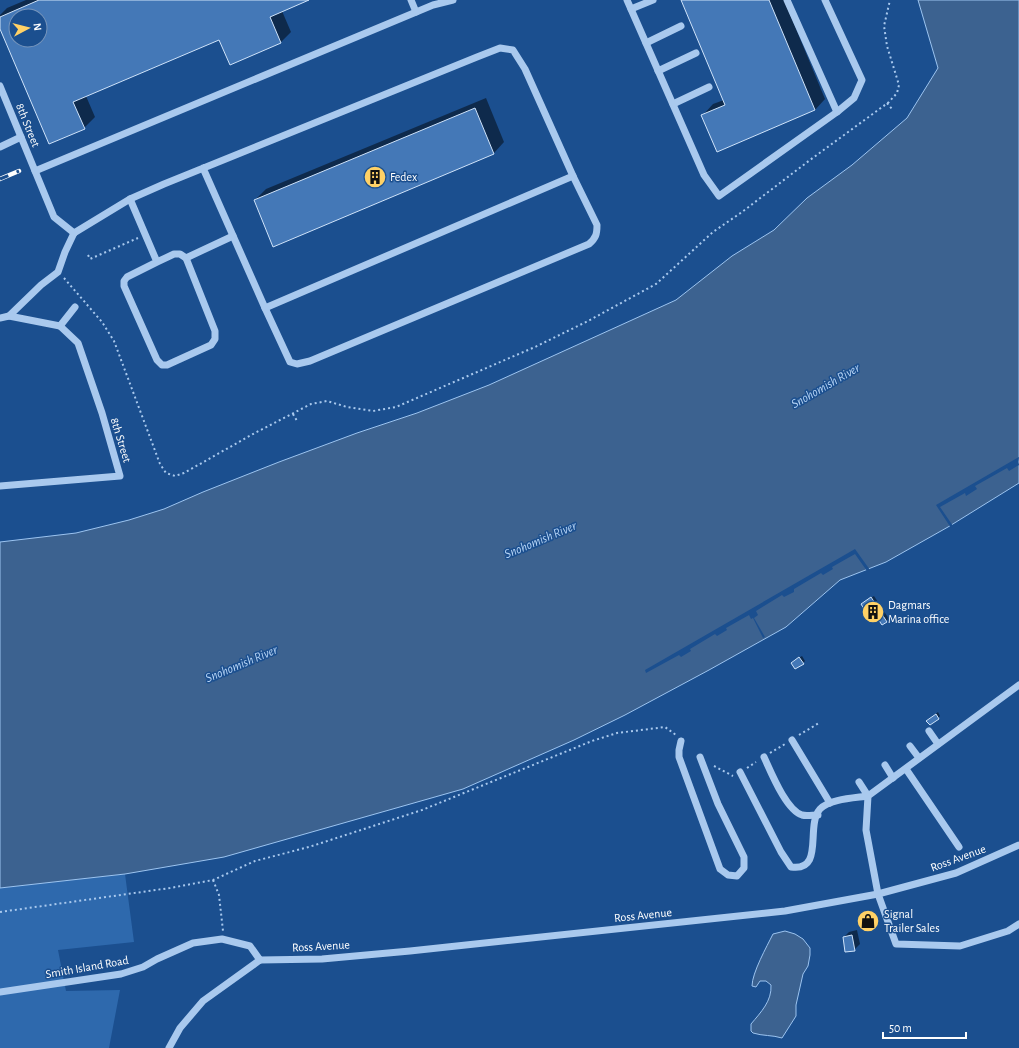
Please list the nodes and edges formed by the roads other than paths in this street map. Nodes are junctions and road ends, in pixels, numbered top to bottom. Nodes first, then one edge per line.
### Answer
1 (411, 0) edge
2 (453, 0) edge
3 (627, 0) edge
4 (653, 0) edge
5 (787, 0) edge
6 (825, 0) edge
7 (631, 9) junction
8 (416, 12) junction
9 (681, 26) dead end
10 (646, 43) junction
11 (696, 53) dead end
12 (658, 71) junction
13 (0, 86) edge
14 (710, 88) dead end
15 (673, 104) junction
16 (837, 112) junction
17 (21, 137) junction
18 (0, 147) edge
19 (203, 168) junction
20 (35, 171) junction
21 (573, 176) junction
22 (130, 199) junction
23 (74, 233) junction
24 (233, 236) junction
25 (186, 258) junction
26 (157, 262) junction
27 (75, 307) dead end
28 (265, 308) junction
29 (9, 316) junction
30 (0, 318) edge
31 (60, 326) junction
32 (0, 486) edge
33 (1019, 685) edge
34 (929, 731) dead end
35 (792, 740) road end
36 (681, 741) road end
37 (938, 744) junction
38 (910, 746) dead end
39 (700, 757) road end
40 (764, 757) road end
41 (919, 758) junction
42 (885, 765) dead end
43 (906, 769) junction
44 (740, 772) road end
45 (893, 778) junction
46 (858, 782) dead end
47 (868, 796) junction
48 (830, 803) junction
49 (818, 815) junction
50 (1019, 845) edge
51 (959, 847) dead end
52 (878, 894) junction
53 (1019, 924) edge
54 (260, 960) junction
55 (0, 992) edge
56 (169, 1048) edge

1 - 8 street
2 - 8 street
3 - 7 street
4 - 7 street
5 - 16 street
6 - 16 street
7 - 10 street
8 - 20 street
9 - 10 street
10 - 12 street
11 - 12 street
12 - 15 street
13 - 17 street, 8th Street
14 - 15 street
15 - 16 street
17 - 18 street
17 - 20 street, 8th Street
19 - 21 street
19 - 22 street
19 - 24 street
20 - 23 street, 8th Street
21 - 28 street
21 - 28 street
22 - 23 street
22 - 26 street
23 - 29 street
24 - 25 street
24 - 28 street
25 - 26 street
25 - 26 street
27 - 31 street
29 - 30 street
29 - 31 street
31 - 32 street, 8th Street
33 - 37 street
34 - 37 street
35 - 48 street
36 - 39 street
37 - 41 street
38 - 41 street
40 - 49 street
41 - 43 street
42 - 45 street
43 - 45 street
43 - 51 street
44 - 49 street
45 - 47 street
46 - 47 street
47 - 48 street
47 - 52 street
48 - 49 street
50 - 52 street, Ross Avenue
52 - 53 street
52 - 54 street, Ross Avenue
54 - 55 street, Smith Island Road
54 - 56 street

